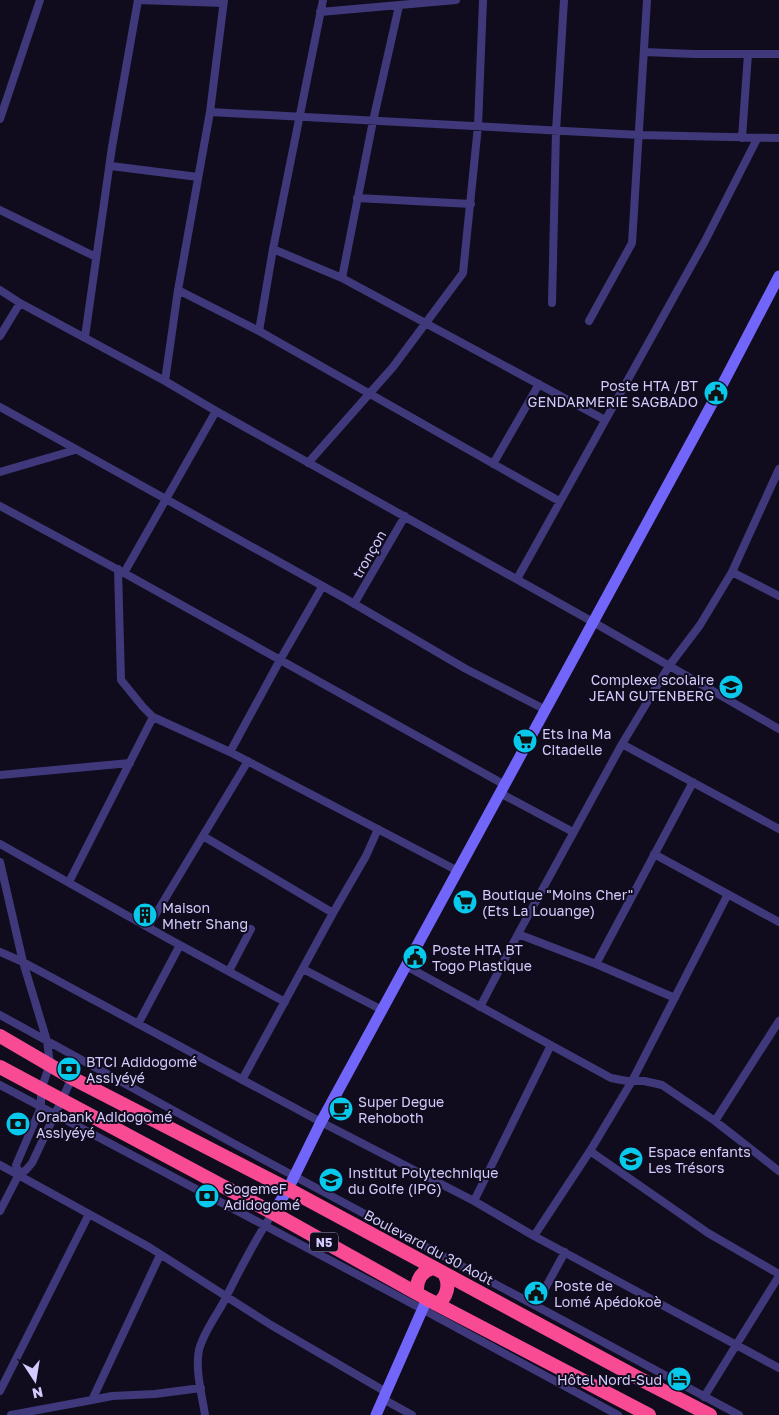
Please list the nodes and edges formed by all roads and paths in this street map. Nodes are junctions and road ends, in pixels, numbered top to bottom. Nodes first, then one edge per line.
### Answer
1 (40, 0) edge
2 (138, 0) edge
3 (323, 0) edge
4 (456, 0) edge
5 (483, 0) edge
6 (564, 0) edge
7 (647, 0) edge
8 (223, 2) edge
9 (399, 6) junction
10 (320, 12) junction
11 (644, 52) junction
12 (748, 54) junction
13 (779, 54) edge
14 (3, 98) edge
15 (210, 112) junction
16 (298, 116) junction
17 (0, 119) edge
18 (373, 121) junction
19 (478, 126) junction
20 (556, 130) junction
21 (640, 135) junction
22 (742, 138) junction
23 (779, 138) edge
24 (757, 139) junction
25 (110, 166) junction
26 (198, 177) junction
27 (357, 198) junction
28 (471, 204) junction
29 (0, 210) edge
30 (272, 249) junction
31 (96, 258) junction
32 (779, 276) edge
33 (342, 278) junction
34 (0, 290) edge
35 (178, 290) junction
36 (20, 303) junction
37 (552, 304) dead end
38 (589, 321) dead end
39 (426, 324) junction
40 (259, 330) junction
41 (0, 336) edge
42 (85, 337) junction
43 (165, 381) junction
44 (538, 384) junction
45 (370, 394) junction
46 (0, 406) edge
47 (216, 412) junction
48 (605, 420) junction
49 (75, 450) junction
50 (308, 463) junction
51 (493, 464) junction
52 (779, 469) edge
53 (0, 472) edge
54 (776, 486) edge
55 (167, 500) junction
56 (560, 501) junction
57 (0, 506) edge
58 (405, 516) junction
59 (121, 571) junction
60 (732, 572) junction
61 (517, 579) junction
62 (322, 587) junction
63 (779, 596) edge
64 (354, 604) junction
65 (593, 622) junction
66 (280, 660) junction
67 (669, 666) junction
68 (546, 710) junction
69 (153, 716) junction
70 (779, 729) edge
71 (622, 744) junction
72 (230, 752) junction
73 (248, 761) junction
74 (130, 763) junction
75 (0, 775) edge
76 (693, 782) junction
77 (503, 789) junction
78 (378, 829) junction
79 (779, 829) edge
80 (573, 832) junction
81 (203, 836) junction
82 (0, 844) edge
83 (654, 854) junction
84 (0, 862) edge
85 (458, 871) junction
86 (69, 882) junction
87 (728, 894) junction
88 (333, 913) junction
89 (779, 922) edge
90 (148, 927) junction
91 (251, 930) dead end
92 (518, 934) junction
93 (180, 946) junction
94 (0, 952) edge
95 (23, 962) junction
96 (596, 964) junction
97 (406, 966) junction
98 (302, 969) junction
99 (229, 971) junction
100 (675, 998) junction
101 (285, 1002) junction
102 (480, 1007) junction
103 (382, 1010) junction
104 (0, 1015) edge
105 (779, 1021) edge
106 (138, 1024) junction
107 (0, 1036) edge
108 (47, 1041) junction
109 (551, 1045) junction
110 (50, 1064) junction
111 (0, 1067) edge
112 (72, 1078) junction
113 (242, 1080) junction
114 (632, 1081) junction
115 (0, 1086) edge
116 (42, 1090) junction
117 (61, 1100) junction
118 (41, 1107) junction
119 (55, 1115) junction
120 (715, 1121) junction
121 (321, 1122) junction
122 (590, 1151) junction
123 (0, 1165) edge
124 (778, 1170) edge
125 (18, 1174) junction
126 (292, 1183) junction
127 (474, 1201) junction
128 (0, 1211) edge
129 (273, 1213) junction
130 (89, 1214) junction
131 (264, 1226) junction
132 (534, 1236) junction
133 (565, 1252) junction
134 (160, 1255) junction
135 (439, 1271) junction
136 (779, 1275) edge
137 (226, 1296) junction
138 (426, 1301) junction
139 (536, 1305) junction
140 (737, 1345) junction
141 (779, 1368) edge
142 (201, 1388) junction
143 (0, 1391) edge
144 (385, 1396) junction
145 (704, 1397) junction
146 (92, 1400) junction
147 (11, 1415) edge
148 (205, 1415) edge
149 (376, 1415) edge
150 (412, 1415) edge
151 (618, 1415) edge
152 (649, 1415) edge
153 (710, 1415) edge
154 (738, 1415) edge

1 - 14 street
2 - 8 street
2 - 25 street
3 - 10 street
4 - 9 street
5 - 19 street
6 - 20 street
7 - 11 street
8 - 15 street
9 - 10 street
9 - 18 street
10 - 16 street
11 - 12 street
11 - 21 street
12 - 13 street
12 - 22 street
14 - 17 street
15 - 16 street
15 - 26 street
16 - 18 street
16 - 30 street
18 - 19 street
18 - 27 street
19 - 20 street
19 - 28 street
20 - 21 street
20 - 37 street
21 - 22 street
21 - 38 street
22 - 24 street
23 - 24 street
24 - 48 street
25 - 26 street
25 - 31 street
26 - 35 street
27 - 28 street
27 - 33 street
28 - 39 street
29 - 31 street
30 - 33 street
30 - 40 street
31 - 42 street
32 - 65 street
33 - 39 street
34 - 36 street
35 - 40 street
35 - 43 street
36 - 41 street
36 - 42 street
39 - 44 street
39 - 45 street
40 - 45 street
42 - 43 street
43 - 47 street
44 - 48 street
44 - 51 street
45 - 50 street
45 - 51 street
46 - 49 street
47 - 50 street
47 - 55 street
48 - 56 street
49 - 53 street
49 - 55 street
50 - 58 street
51 - 56 street
52 - 54 street
54 - 60 street
55 - 59 street
55 - 62 street
56 - 61 street
57 - 59 street
58 - 61 street
58 - 64 street, tronçon
59 - 66 street
59 - 69 street
60 - 63 street
60 - 67 street
61 - 65 street
62 - 64 street
62 - 66 street
64 - 68 street
65 - 67 street
65 - 68 street
66 - 72 street
66 - 77 street
67 - 70 street
67 - 71 street
68 - 77 street
69 - 72 street
69 - 74 street
71 - 76 street
71 - 80 street
72 - 73 street
73 - 78 street
73 - 81 street
74 - 75 street
74 - 86 street
76 - 79 street
76 - 83 street
77 - 80 street
77 - 85 street
78 - 85 street
78 - 88 street
80 - 92 street
81 - 88 street
81 - 90 street
82 - 86 street
83 - 87 street
83 - 96 street
84 - 95 street
85 - 97 street
86 - 90 street
87 - 89 street
87 - 100 street
88 - 98 street
90 - 93 street
91 - 99 street
92 - 96 street
92 - 102 street
93 - 99 street
93 - 106 street
94 - 95 street
95 - 106 street
95 - 108 street
96 - 100 street
97 - 102 street
97 - 103 street
98 - 101 street
98 - 103 street
99 - 101 street
100 - 114 street
101 - 113 street
102 - 109 street
103 - 121 street
104 - 108 street
105 - 120 street
106 - 113 street
107 - 110 highway, Boulevard du 30 Août / N5
108 - 110 street
108 - 126 street
109 - 114 street
109 - 127 street
110 - 112 highway, Boulevard du 30 Août / N5
110 - 116 street
111 - 116 highway, N5
112 - 117 street
112 - 126 highway, Boulevard du 30 Août / N5
113 - 121 street
114 - 120 street
114 - 122 street
115 - 118 street
116 - 117 highway, N5
116 - 118 street
117 - 119 street
117 - 129 highway, N5
118 - 119 street
118 - 125 street
119 - 125 street
119 - 131 street
120 - 124 street
121 - 126 street
121 - 127 street
122 - 132 street
122 - 136 street
123 - 125 street
125 - 128 street
125 - 130 street
126 - 129 street
126 - 135 highway, Boulevard du 30 Août / N5
126 - 139 street
127 - 132 street
129 - 131 street
129 - 138 highway, N5
130 - 134 street
130 - 143 street
131 - 137 street
131 - 138 street
132 - 133 street
133 - 139 street
133 - 140 street
134 - 137 street
134 - 146 street
135 - 138 highway
135 - 138 highway
135 - 153 highway, Boulevard du 30 Août / N5
136 - 140 street
137 - 142 street
137 - 144 street
138 - 144 street
138 - 151 street
138 - 152 highway, N5
139 - 145 street
140 - 141 street
140 - 145 street
142 - 146 street
142 - 148 street
144 - 149 street
144 - 150 street
145 - 154 street
146 - 147 street

